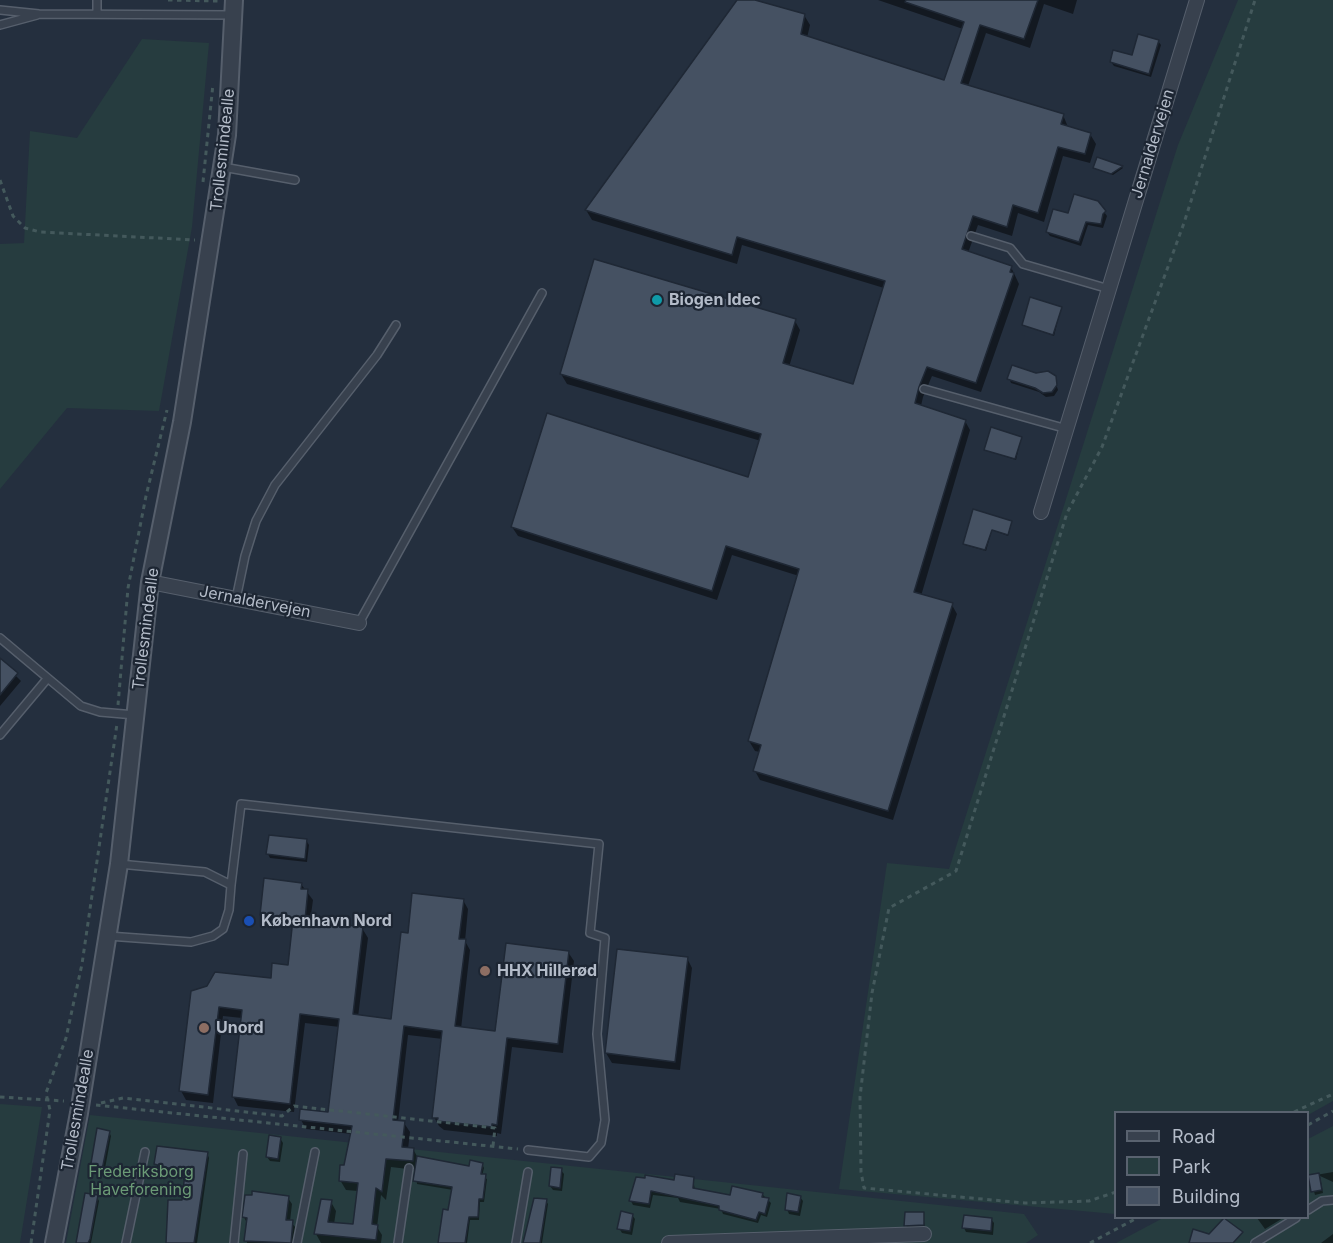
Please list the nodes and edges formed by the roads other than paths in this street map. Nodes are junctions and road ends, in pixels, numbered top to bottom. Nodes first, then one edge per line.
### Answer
1 (97, 0) edge
2 (1197, 0) edge
3 (224, 6) edge
4 (0, 10) edge
5 (39, 14) junction
6 (97, 14) junction
7 (0, 25) edge
8 (223, 166) junction
9 (295, 180) dead end
10 (971, 236) dead end
11 (1110, 289) junction
12 (542, 293) dead end
13 (396, 325) dead end
14 (924, 389) dead end
15 (1067, 429) junction
16 (1041, 512) dead end
17 (150, 582) junction
18 (236, 599) junction
19 (360, 623) joint
20 (0, 638) edge
21 (47, 680) junction
22 (135, 715) junction
23 (0, 735) edge
24 (119, 864) junction
25 (231, 885) junction
26 (108, 936) junction
27 (528, 1150) road end
28 (145, 1152) dead end
29 (315, 1152) dead end
30 (243, 1154) dead end
31 (409, 1168) dead end
32 (528, 1172) dead end
33 (1333, 1200) edge
34 (1309, 1209) edge
35 (1294, 1219) edge
36 (924, 1234) dead end
37 (758, 1241) edge
38 (54, 1243) edge
39 (126, 1243) edge
40 (234, 1243) edge
41 (297, 1243) edge
42 (398, 1243) edge
43 (516, 1243) edge
44 (669, 1243) edge
45 (1255, 1243) edge

1 - 6 lane
2 - 11 street, Jernaldervejen
3 - 6 lane
3 - 8 street, Trollesmindealle
4 - 5 lane
5 - 6 lane
5 - 7 lane
8 - 9 lane
8 - 17 street, Trollesmindealle
10 - 11 lane
11 - 15 street, Jernaldervejen
12 - 19 lane
13 - 18 lane
14 - 15 lane
15 - 16 street, Jernaldervejen
17 - 18 street, Jernaldervejen
17 - 22 street, Trollesmindealle
18 - 19 street, Jernaldervejen
20 - 21 lane
21 - 22 lane
21 - 23 lane
22 - 24 street, Trollesmindealle
24 - 25 lane
24 - 26 street, Trollesmindealle
25 - 26 lane
25 - 27 lane
26 - 38 street, Trollesmindealle
28 - 39 lane
29 - 41 lane
30 - 40 lane
31 - 42 lane
32 - 43 lane
33 - 34 lane
35 - 45 lane
36 - 37 street
37 - 44 street

